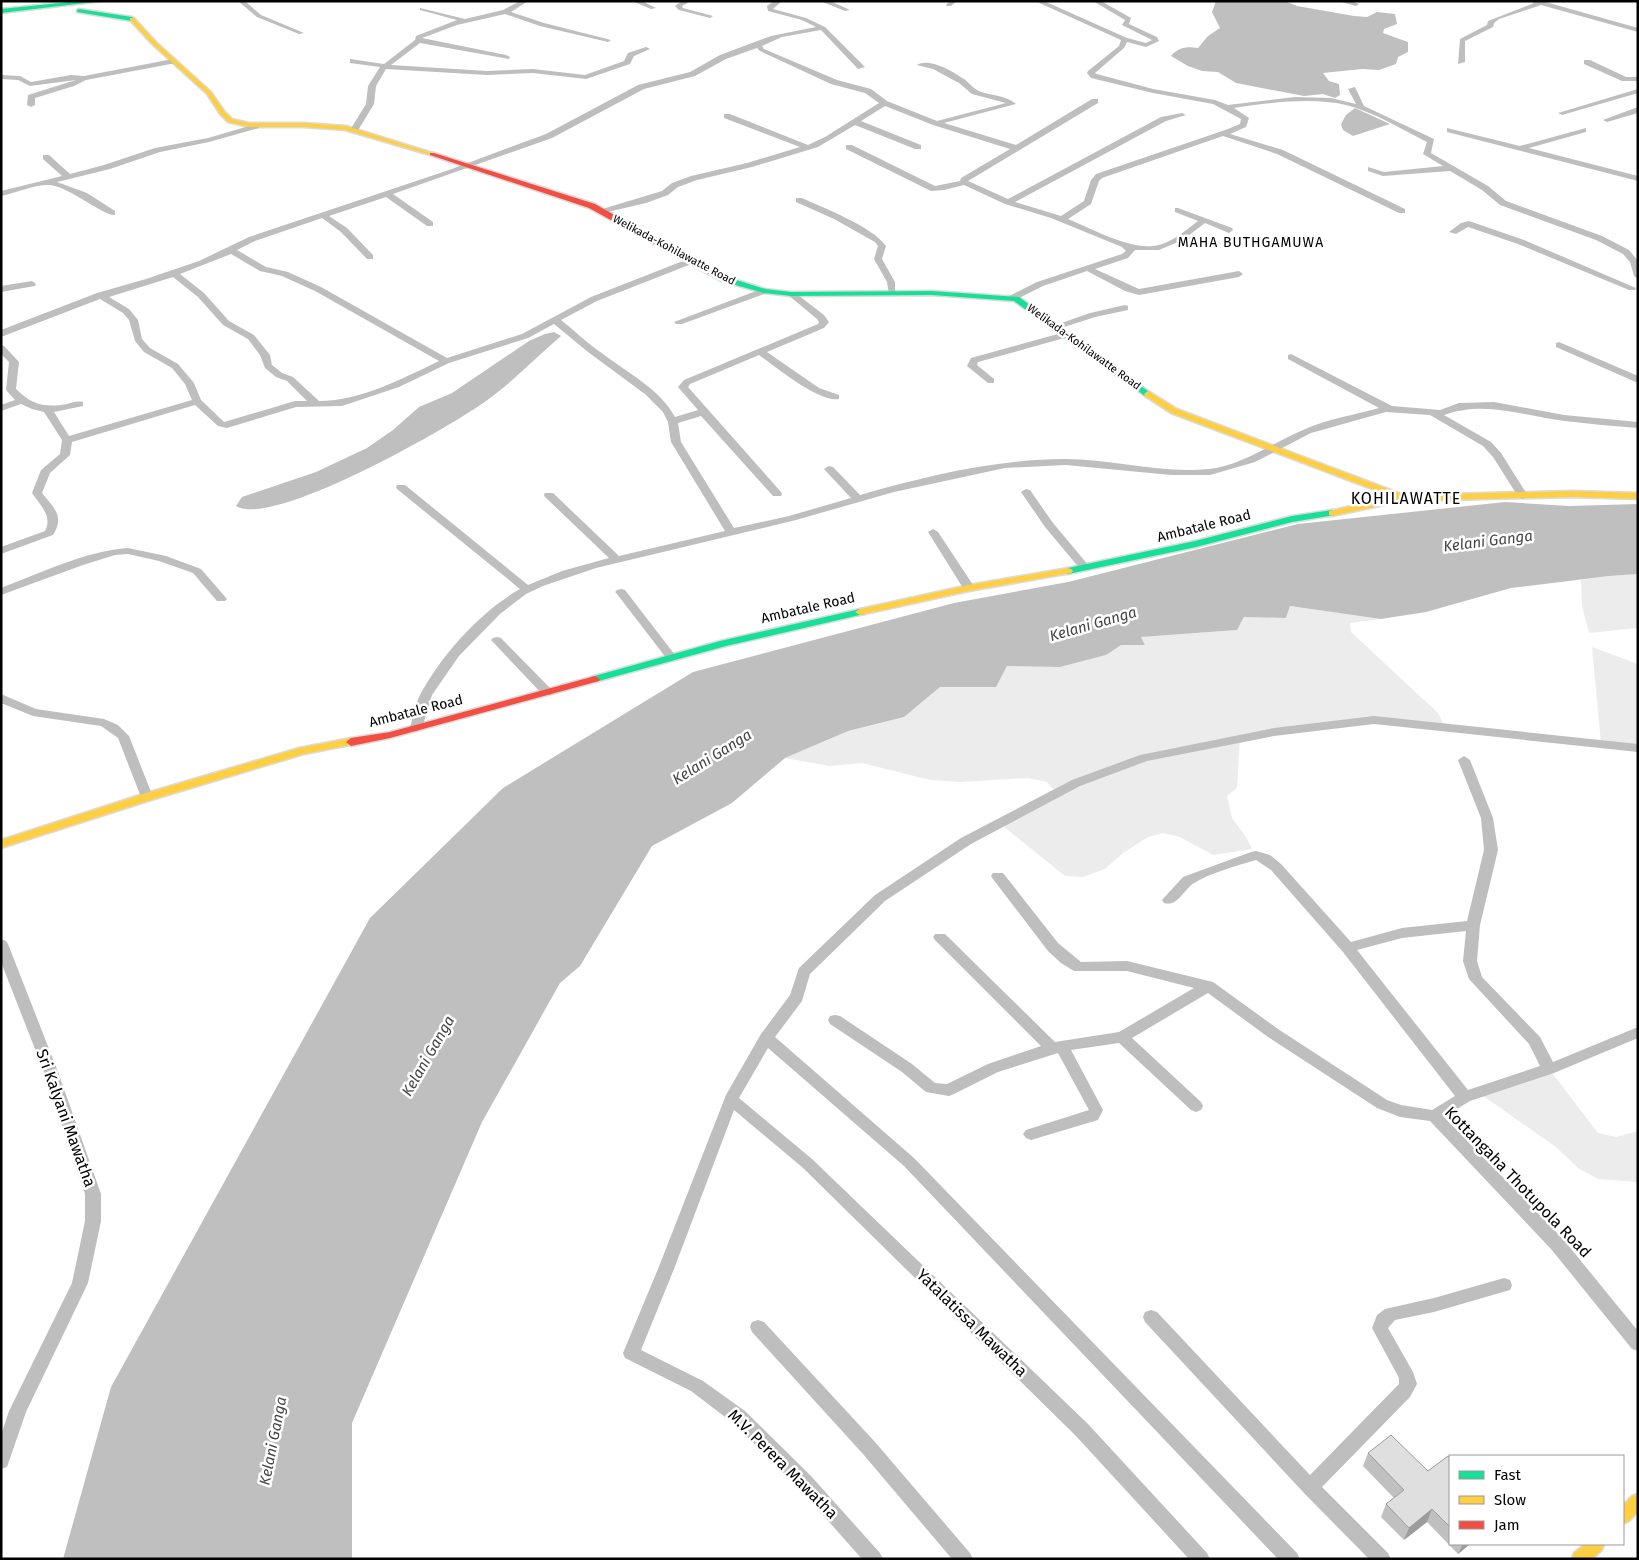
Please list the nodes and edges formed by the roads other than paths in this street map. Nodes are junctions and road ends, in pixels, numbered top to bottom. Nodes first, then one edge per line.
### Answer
1 (99, 1) edge
2 (525, 1) edge
3 (635, 1) edge
4 (688, 1) edge
5 (779, 1) edge
6 (823, 1) edge
7 (1038, 1) edge
8 (1341, 1) edge
9 (1100, 2) edge
10 (1537, 2) edge
11 (247, 3) edge
12 (56, 4) edge
13 (1356, 4) dead end
14 (128, 7) dead end
15 (40, 8) junction
16 (653, 8) dead end
17 (422, 10) dead end
18 (847, 10) dead end
19 (3, 11) edge
20 (505, 12) junction
21 (710, 16) dead end
22 (132, 19) junction
23 (466, 20) junction
24 (1638, 22) edge
25 (1627, 27) junction
26 (823, 28) junction
27 (1638, 30) edge
28 (301, 33) dead end
29 (1125, 39) junction
30 (418, 40) junction
31 (608, 40) dead end
32 (758, 45) junction
33 (646, 49) dead end
34 (506, 57) dead end
35 (173, 61) junction
36 (353, 62) dead end
37 (1461, 62) dead end
38 (1587, 62) dead end
39 (921, 65) dead end
40 (385, 67) junction
41 (861, 67) dead end
42 (1, 78) edge
43 (84, 78) junction
44 (1625, 79) junction
45 (1638, 79) edge
46 (1638, 86) edge
47 (1352, 89) dead end
48 (1638, 91) edge
49 (1095, 101) dead end
50 (884, 103) junction
51 (31, 105) dead end
52 (1228, 107) junction
53 (1361, 107) junction
54 (1638, 110) edge
55 (1562, 113) dead end
56 (727, 116) dead end
57 (1182, 116) dead end
58 (1606, 120) dead end
59 (854, 122) junction
60 (936, 123) junction
61 (1459, 125) dead end
62 (256, 126) junction
63 (354, 130) junction
64 (1583, 130) dead end
65 (1222, 134) junction
66 (1440, 136) junction
67 (807, 147) junction
68 (849, 147) dead end
69 (918, 148) dead end
70 (1016, 148) junction
71 (1521, 148) junction
72 (46, 157) dead end
73 (470, 165) junction
74 (1452, 168) junction
75 (1371, 169) dead end
76 (68, 176) junction
77 (1638, 179) edge
78 (964, 182) junction
79 (52, 183) junction
80 (386, 193) junction
81 (1, 194) edge
82 (799, 200) dead end
83 (1008, 202) junction
84 (1178, 210) dead end
85 (1402, 211) dead end
86 (602, 212) junction
87 (112, 213) dead end
88 (323, 214) junction
89 (1062, 219) junction
90 (1204, 220) junction
91 (430, 224) dead end
92 (1229, 230) dead end
93 (1453, 232) dead end
94 (1182, 236) junction
95 (1125, 245) junction
96 (1202, 246) dead end
97 (232, 251) junction
98 (370, 257) dead end
99 (691, 261) junction
100 (1087, 268) junction
101 (175, 274) junction
102 (1238, 274) dead end
103 (1638, 276) edge
104 (32, 284) dead end
105 (1, 289) edge
106 (1635, 290) edge
107 (764, 291) junction
108 (892, 293) junction
109 (790, 294) junction
110 (100, 295) junction
111 (1012, 298) junction
112 (1125, 308) dead end
113 (556, 320) junction
114 (679, 322) dead end
115 (1055, 327) junction
116 (1, 334) edge
117 (1065, 335) junction
118 (1559, 345) dead end
119 (1, 348) edge
120 (761, 352) junction
121 (1291, 357) dead end
122 (446, 361) junction
123 (12, 365) junction
124 (1, 368) edge
125 (1638, 380) edge
126 (991, 381) dead end
127 (6, 392) edge
128 (836, 397) dead end
129 (21, 401) junction
130 (197, 401) junction
131 (315, 403) junction
132 (80, 404) dead end
133 (1, 408) edge
134 (1389, 409) junction
135 (48, 410) junction
136 (703, 412) junction
137 (1433, 413) junction
138 (673, 422) junction
139 (1638, 425) edge
140 (67, 440) junction
141 (1273, 447) junction
142 (829, 469) dead end
143 (401, 486) dead end
144 (1026, 492) dead end
145 (777, 494) dead end
146 (549, 495) dead end
147 (1523, 496) junction
148 (1638, 496) edge
149 (858, 498) junction
150 (1403, 498) junction
151 (731, 532) junction
152 (933, 532) dead end
153 (1, 551) edge
154 (617, 560) junction
155 (1085, 568) junction
156 (969, 588) junction
157 (527, 589) junction
158 (1, 592) edge
159 (621, 592) dead end
160 (221, 598) dead end
161 (497, 640) dead end
162 (671, 657) junction
163 (547, 692) junction
164 (1, 698) edge
165 (416, 728) junction
166 (1638, 748) edge
167 (1464, 760) dead end
168 (148, 797) junction
169 (1, 844) edge
170 (998, 876) dead end
171 (1169, 900) dead end
172 (1473, 925) junction
173 (940, 937) dead end
174 (1, 944) edge
175 (1348, 948) junction
176 (1208, 986) junction
177 (835, 1020) dead end
178 (1638, 1032) edge
179 (1122, 1037) junction
180 (766, 1038) junction
181 (1058, 1047) junction
182 (1549, 1069) junction
183 (1465, 1097) junction
184 (731, 1099) junction
185 (1196, 1106) dead end
186 (1434, 1116) junction
187 (1031, 1134) dead end
188 (1504, 1285) dead end
189 (1150, 1317) dead end
190 (758, 1327) dead end
191 (1638, 1344) edge
192 (1, 1461) edge
193 (1310, 1487) junction
194 (1638, 1501) edge
195 (1624, 1515) edge
196 (1595, 1545) edge
197 (874, 1559) edge
198 (964, 1559) edge
199 (1201, 1559) edge
200 (1291, 1559) edge
201 (1382, 1559) edge
202 (1580, 1559) edge

1 - 12 main road
2 - 20 street
3 - 16 street
4 - 21 street
5 - 26 street
6 - 18 street
7 - 29 street
8 - 13 street
9 - 29 street
10 - 25 street
10 - 37 street
11 - 28 street
12 - 15 main road
14 - 22 main road
15 - 19 main road
15 - 22 main road
17 - 23 street
20 - 23 street
20 - 31 street
22 - 35 main road, Welikada-Kohilawatte Road
23 - 30 street
24 - 25 street
25 - 27 street
26 - 32 street
26 - 41 street
29 - 52 street
30 - 34 street
30 - 40 street
32 - 50 street
32 - 73 street
33 - 40 street
35 - 43 street
35 - 62 main road, Welikada-Kohilawatte Road
36 - 40 street
38 - 44 street
39 - 60 street
40 - 63 street
42 - 43 street
43 - 51 street
44 - 45 street
44 - 46 street
47 - 53 street
48 - 55 street
49 - 70 street
50 - 59 street
50 - 60 street
52 - 53 street
52 - 65 street
53 - 66 street
54 - 58 street
56 - 67 street
57 - 83 street
59 - 67 street
59 - 69 street
60 - 70 street
61 - 66 street
62 - 63 main road, Welikada-Kohilawatte Road
62 - 76 street
63 - 73 main road, Welikada-Kohilawatte Road
64 - 71 street
65 - 85 street
65 - 89 street
66 - 71 street
66 - 74 street
67 - 86 street
68 - 78 street
70 - 78 street
71 - 77 street
72 - 76 street
73 - 80 street
73 - 86 main road, Welikada-Kohilawatte Road
74 - 75 street
74 - 103 street
76 - 79 street
78 - 83 street
79 - 81 street
79 - 87 street
80 - 88 street
80 - 91 street
82 - 108 street
83 - 89 street
84 - 90 street
86 - 99 main road, Welikada-Kohilawatte Road
88 - 97 street
88 - 98 street
89 - 95 street
90 - 92 street
90 - 94 street
93 - 106 street
94 - 95 street
94 - 96 street
95 - 100 street
97 - 101 street
97 - 122 street
99 - 107 main road, Welikada-Kohilawatte Road
99 - 113 street
100 - 102 street
100 - 111 street
101 - 110 street
101 - 131 street
103 - 106 street
104 - 105 street
107 - 109 main road, Welikada-Kohilawatte Road
107 - 114 street
108 - 109 main road, Welikada-Kohilawatte Road
108 - 111 main road, Welikada-Kohilawatte Road
109 - 120 street
110 - 116 street
110 - 130 street
111 - 115 main road, Welikada-Kohilawatte Road
112 - 115 street
113 - 122 street
113 - 138 street
115 - 117 main road, Welikada-Kohilawatte Road
117 - 126 street
117 - 141 main road, Welikada-Kohilawatte Road
118 - 125 street
119 - 123 street
120 - 128 street
120 - 136 street
121 - 134 street
122 - 131 street
123 - 124 street
123 - 127 street
127 - 129 street
129 - 133 street
129 - 135 street
130 - 131 street
130 - 140 street
132 - 135 street
134 - 137 street
134 - 141 street
135 - 140 street
136 - 138 street
136 - 145 street
137 - 139 street
137 - 147 street
138 - 151 street
140 - 153 street
141 - 149 street
141 - 150 main road, Welikada-Kohilawatte Road
142 - 149 street
143 - 157 street
144 - 155 street
146 - 154 street
147 - 148 main road, Ambatale Road
147 - 150 main road, Ambatale Road
149 - 151 street
150 - 155 main road, Ambatale Road
151 - 154 street
152 - 156 street
154 - 157 street
155 - 156 main road, Ambatale Road
156 - 162 main road, Ambatale Road
157 - 165 street
158 - 160 street
159 - 162 street
161 - 163 street
162 - 163 main road, Ambatale Road
163 - 165 main road, Ambatale Road
164 - 168 street
165 - 168 main road, Ambatale Road
166 - 180 street
167 - 172 street
168 - 169 main road, Ambatale Road
170 - 176 street
171 - 175 street
172 - 175 street
172 - 182 street
173 - 181 street
174 - 192 street, Sri Kalyani Mawatha
175 - 183 street
176 - 179 street
176 - 186 street, Kottangaha Thotupola Road
177 - 181 street
178 - 182 street
179 - 181 street
179 - 185 street
180 - 184 street
180 - 200 street
181 - 187 street
182 - 183 street
183 - 186 street
184 - 197 street, M.V. Perera Mawatha
184 - 199 street, Yatalatissa Mawatha
186 - 191 street, Kottangaha Thotupola Road
188 - 193 street
189 - 193 street
190 - 198 street
193 - 201 street
194 - 195 main road
196 - 202 main road

